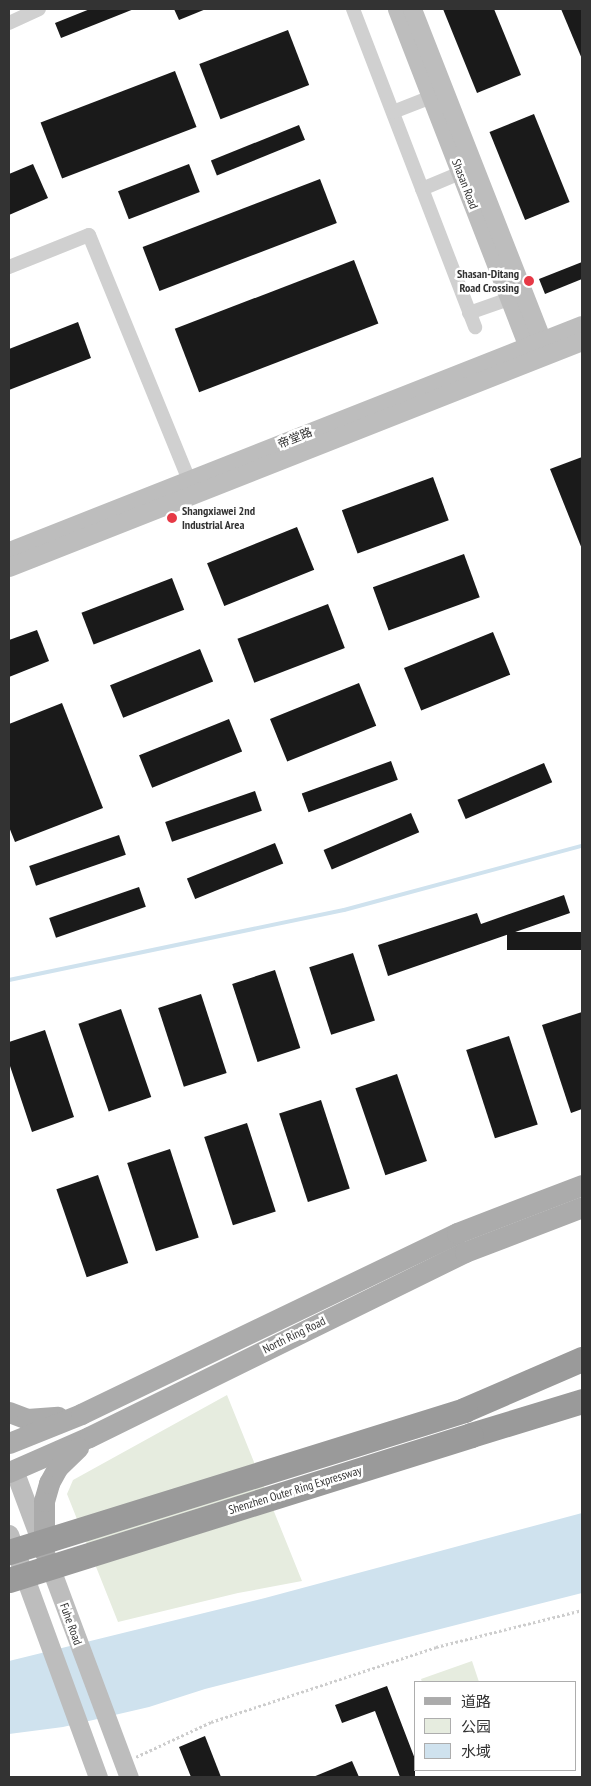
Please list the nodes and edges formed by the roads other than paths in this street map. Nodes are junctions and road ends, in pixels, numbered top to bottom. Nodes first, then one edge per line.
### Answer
1 (39, 9) edge
2 (353, 9) edge
3 (396, 9) edge
4 (412, 9) edge
5 (9, 23) edge
6 (437, 94) junction
7 (393, 112) junction
8 (460, 173) junction
9 (422, 189) junction
10 (9, 267) edge
11 (509, 299) junction
12 (469, 313) junction
13 (582, 325) edge
14 (475, 327) dead end
15 (582, 341) edge
16 (538, 351) junction
17 (192, 487) junction
18 (9, 551) edge
19 (9, 566) edge
20 (582, 1185) edge
21 (582, 1207) edge
22 (582, 1359) edge
23 (582, 1373) edge
24 (582, 1401) edge
25 (464, 1410) junction
26 (9, 1412) edge
27 (582, 1412) edge
28 (81, 1414) junction
29 (472, 1435) junction
30 (89, 1438) junction
31 (9, 1443) edge
32 (10, 1467) edge
33 (9, 1534) edge
34 (44, 1551) junction
35 (11, 1559) edge
36 (125, 1766) edge
37 (96, 1772) edge

1 - 5 street
2 - 7 street
3 - 6 street, Shasan Road
4 - 6 street, Shasan Road
6 - 7 street
6 - 8 street, Shasan Road
6 - 16 street, Shasan Road
7 - 9 street
8 - 9 street
8 - 11 street, Shasan Road
9 - 12 street
10 - 17 street
11 - 12 street
11 - 16 street, Shasan Road
12 - 14 street
13 - 16 street, 帝堂路
15 - 16 street, 帝堂路
16 - 17 street, 帝堂路
17 - 18 street, 帝堂路
17 - 19 street, 帝堂路
20 - 28 main road, North Ring Road
21 - 30 main road, North Ring Road
22 - 25 highway
23 - 25 highway, Shenzhen Outer Ring Expressway
24 - 29 highway, Shenzhen Outer Ring Expressway
25 - 35 highway, Shenzhen Outer Ring Expressway, bridge
26 - 28 main road
27 - 29 highway
28 - 31 main road, North Ring Road
29 - 35 highway, Shenzhen Outer Ring Expressway, bridge
30 - 32 main road, North Ring Road
30 - 34 main road
32 - 34 street, Fuhe Road
33 - 35 street
34 - 36 street, Fuhe Road
35 - 37 street

